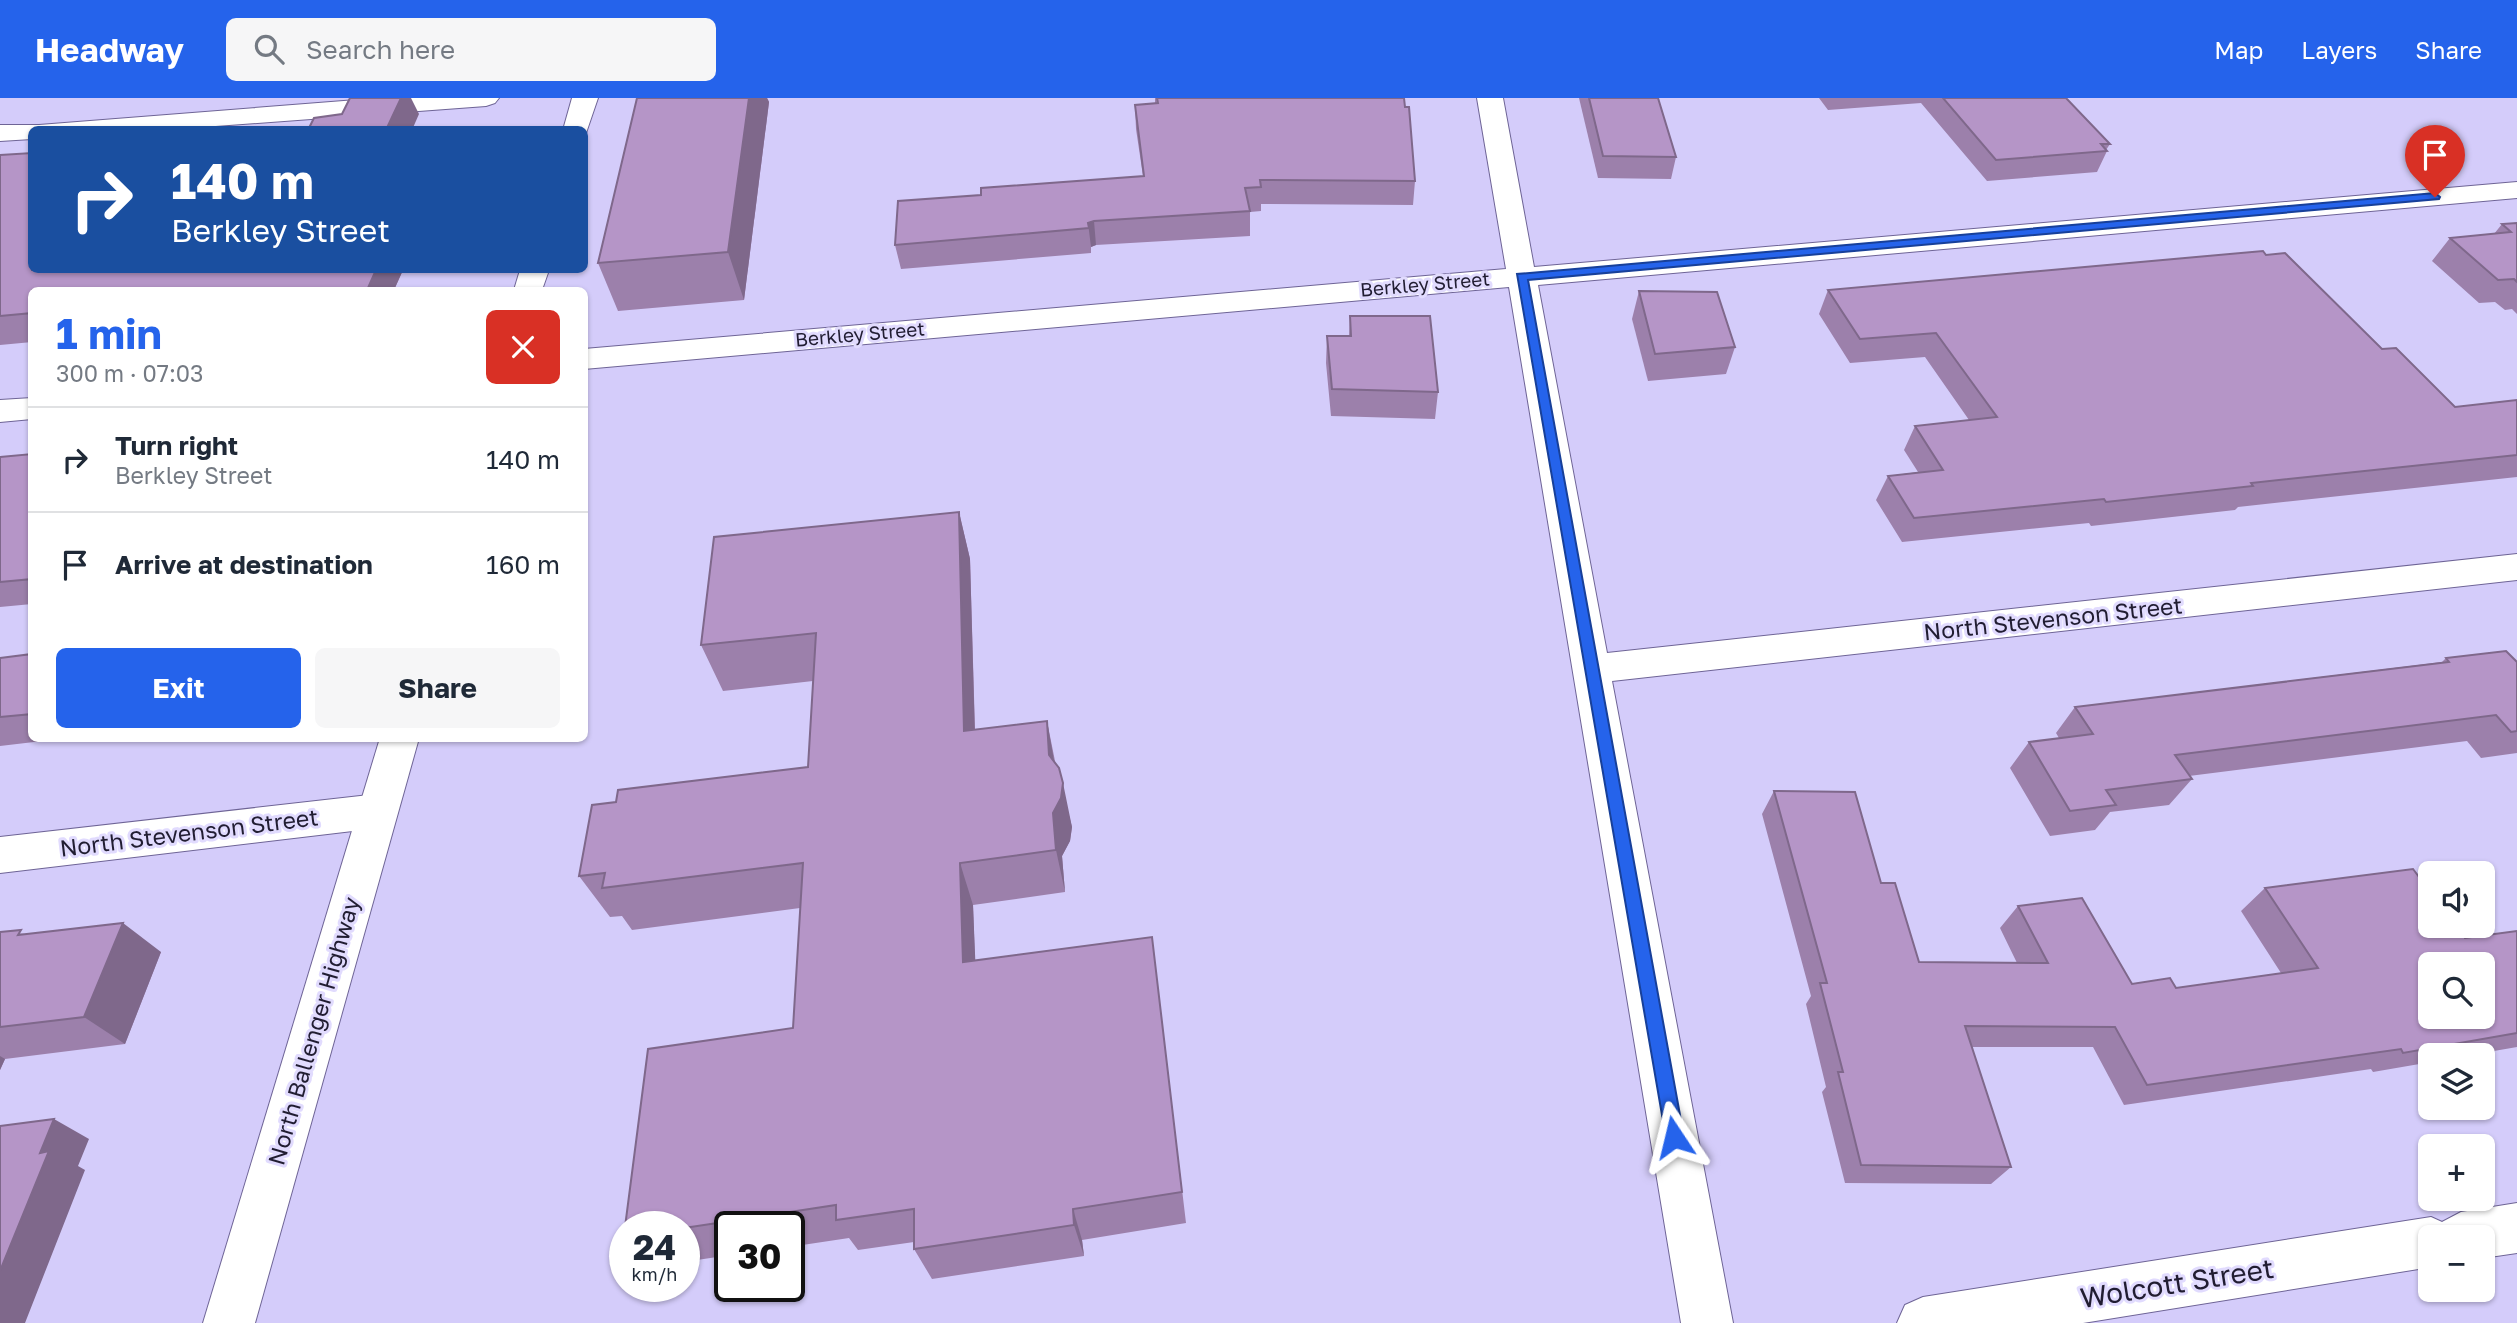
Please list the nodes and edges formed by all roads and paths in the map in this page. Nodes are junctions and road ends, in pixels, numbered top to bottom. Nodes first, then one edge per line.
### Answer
1 (486, 98) edge
2 (585, 98) edge
3 (1490, 98) edge
4 (104, 126) edge
5 (577, 126) edge
6 (28, 131) edge
7 (0, 133) edge
8 (2517, 190) edge
9 (1521, 277) junction
10 (588, 359) edge
11 (28, 408) edge
12 (0, 411) edge
13 (2517, 567) edge
14 (1589, 669) junction
15 (399, 742) edge
16 (378, 811) junction
17 (0, 855) edge
18 (2517, 1228) edge
19 (2495, 1231) edge
20 (2418, 1244) edge
21 (229, 1323) edge
22 (1707, 1323) edge
23 (1923, 1323) edge

1 - 4 street
2 - 5 street
3 - 9 street
6 - 7 street
8 - 9 street, Berkley Street
9 - 10 street, Berkley Street
9 - 14 street
11 - 12 street
13 - 14 street, North Stevenson Street
14 - 22 street
15 - 16 street, North Ballenger Highway
16 - 17 street, North Stevenson Street
16 - 21 street, North Ballenger Highway
18 - 19 street
20 - 23 street, Wolcott Street

